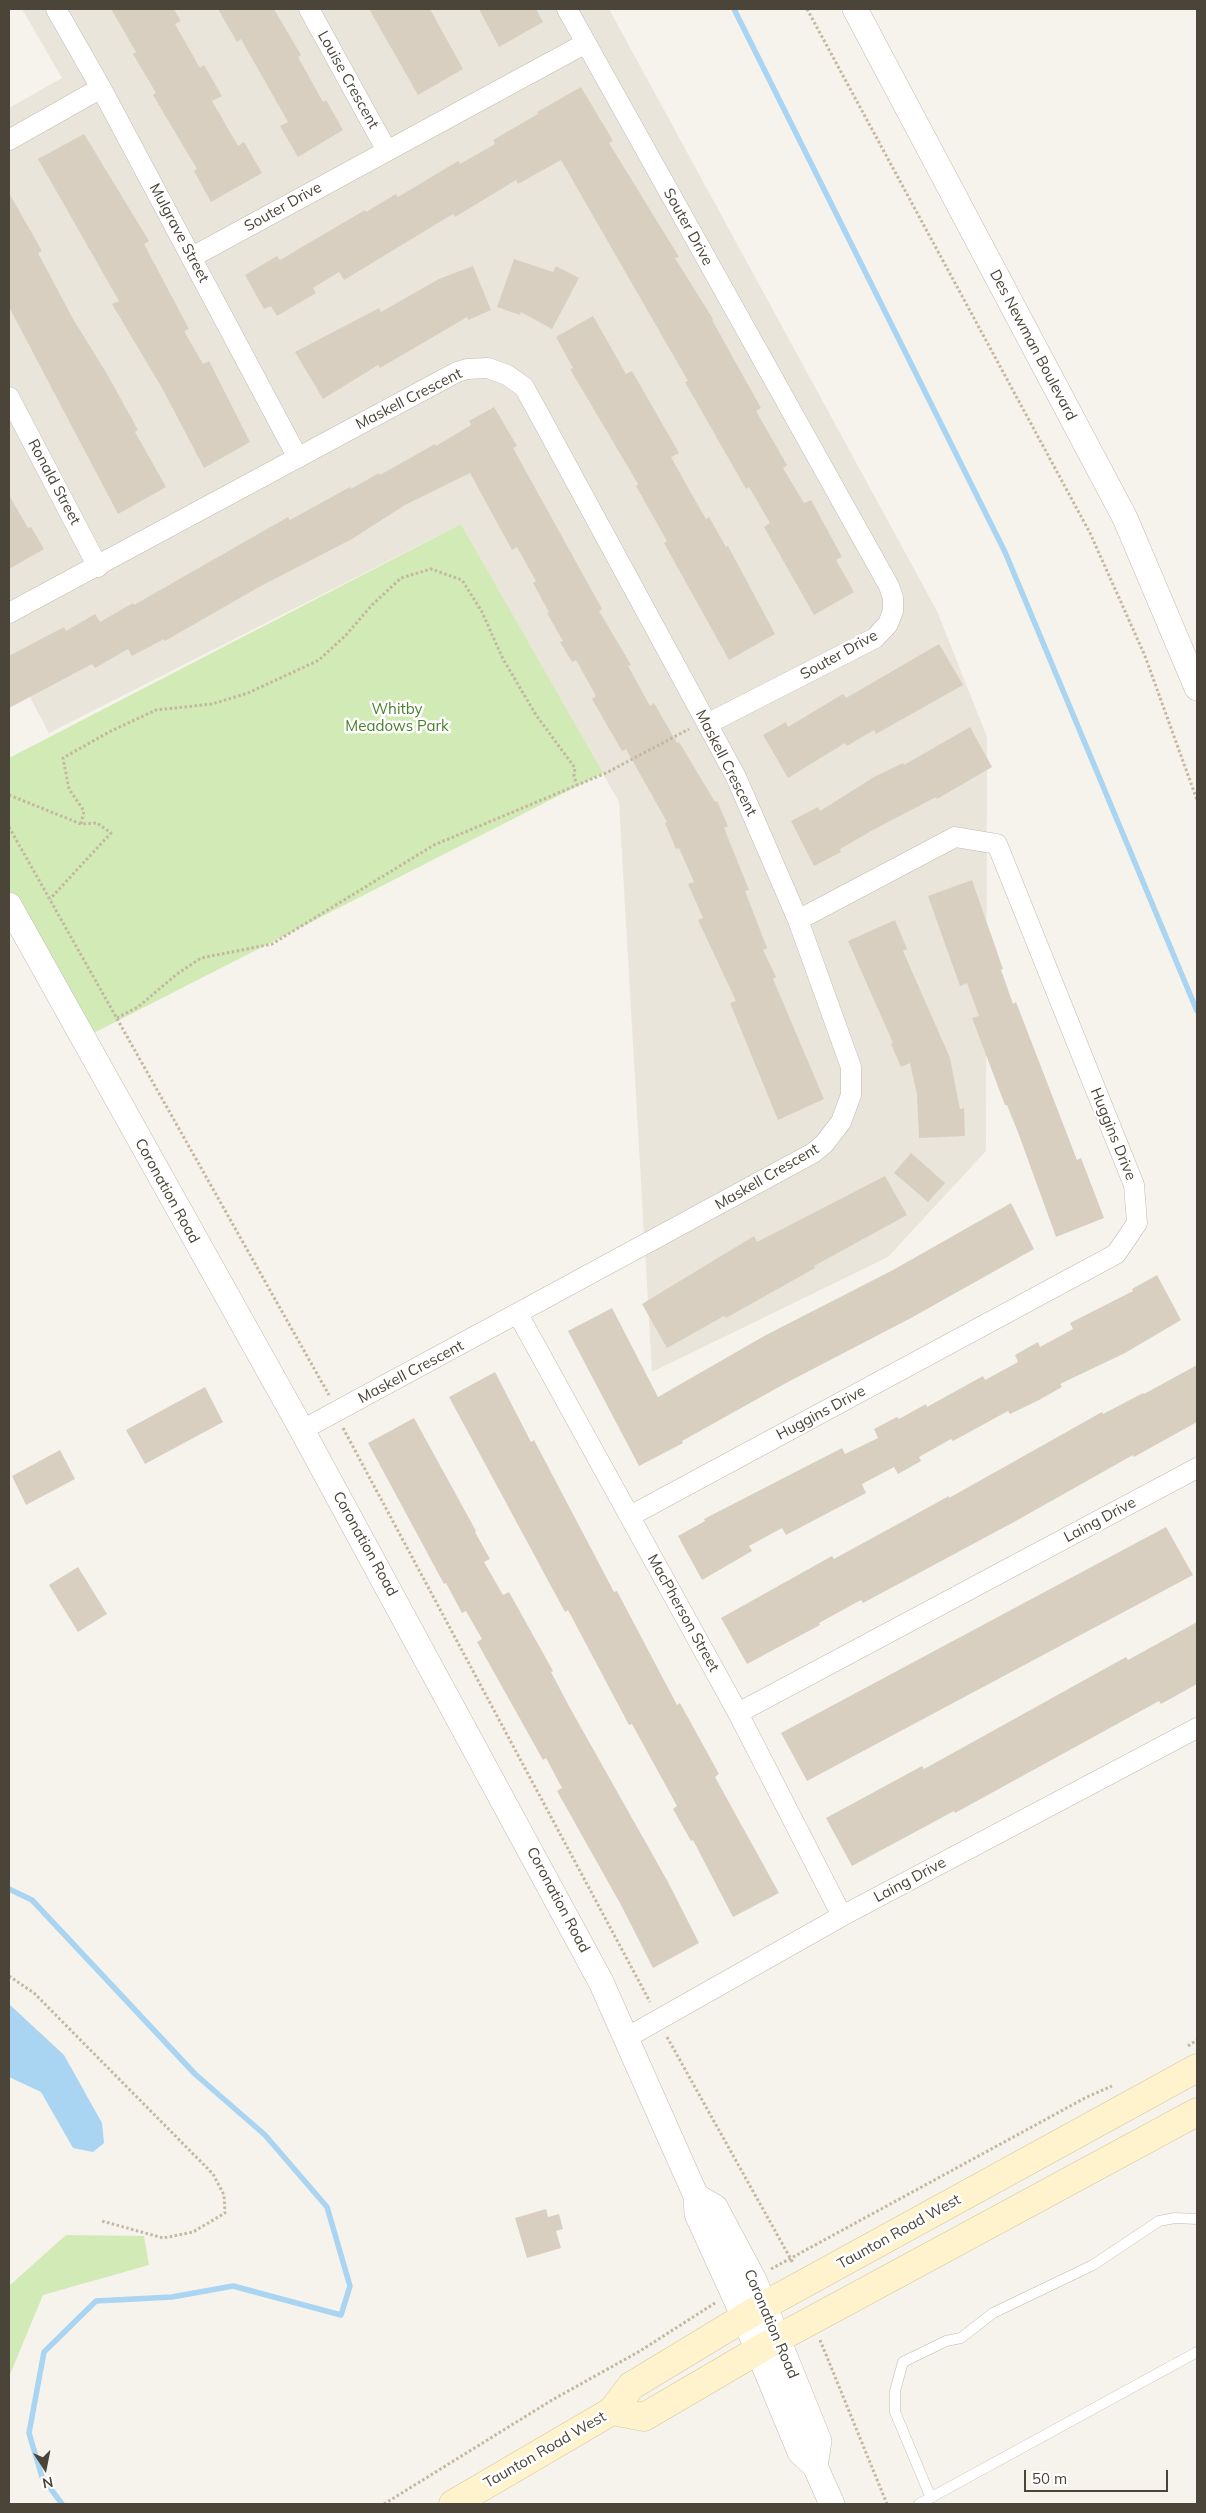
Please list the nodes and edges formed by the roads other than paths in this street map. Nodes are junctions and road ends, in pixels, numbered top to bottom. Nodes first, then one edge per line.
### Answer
1 (56, 9) edge
2 (309, 9) edge
3 (567, 9) edge
4 (855, 9) edge
5 (586, 43) junction
6 (101, 88) junction
7 (9, 140) edge
8 (387, 151) junction
9 (192, 257) junction
10 (9, 397) edge
11 (298, 458) junction
12 (98, 567) junction
13 (9, 613) edge
14 (1197, 688) edge
15 (707, 724) junction
16 (9, 906) edge
17 (798, 920) junction
18 (15, 933) edge
19 (518, 1314) junction
20 (302, 1430) junction
21 (1197, 1468) edge
22 (630, 1516) junction
23 (738, 1713) junction
24 (1197, 1728) edge
25 (842, 1916) junction
26 (626, 2038) junction
27 (1190, 2059) edge
28 (1197, 2112) edge
29 (696, 2196) junction
30 (1197, 2220) edge
31 (754, 2311) junction
32 (769, 2345) junction
33 (1197, 2352) edge
34 (612, 2411) junction
35 (931, 2498) junction
36 (453, 2504) edge
37 (832, 2504) edge
38 (919, 2504) edge

1 - 6 street, Mulgrave Street
2 - 8 street, Louise Crescent
3 - 5 street
4 - 14 street, Des Newman Boulevard
5 - 8 street, Souter Drive
5 - 15 street, Souter Drive
6 - 7 street
6 - 9 street, Mulgrave Street
8 - 9 street, Souter Drive
9 - 11 street, Mulgrave Street
10 - 12 street, Ronald Street
11 - 12 street, Maskell Crescent
11 - 15 street, Maskell Crescent
12 - 13 street, Maskell Crescent
15 - 17 street, Maskell Crescent
16 - 18 street, Coronation Road
17 - 19 street, Maskell Crescent
17 - 22 street, Huggins Drive
18 - 20 street, Coronation Road
19 - 20 street, Maskell Crescent
19 - 22 street, MacPherson Street
20 - 26 street, Coronation Road
21 - 23 street, Laing Drive
22 - 23 street, MacPherson Street
23 - 25 street, MacPherson Street
24 - 25 street, Laing Drive
25 - 26 street, Laing Drive
26 - 29 street, Coronation Road
27 - 31 main road, Taunton Road West
28 - 32 main road, Taunton Road West
29 - 31 street, Coronation Road
29 - 31 street, Coronation Road
30 - 35 lane
31 - 32 street, Coronation Road
31 - 34 main road, Taunton Road West
32 - 34 main road, Taunton Road West
32 - 37 street, Coronation Road
33 - 35 lane
34 - 36 main road, Taunton Road West
35 - 38 lane

